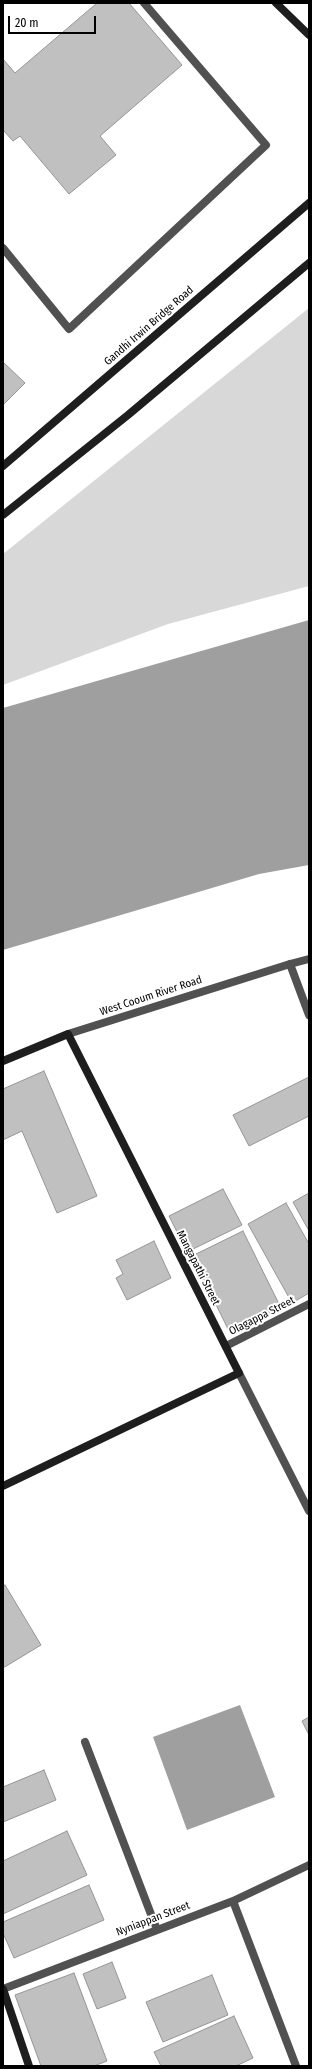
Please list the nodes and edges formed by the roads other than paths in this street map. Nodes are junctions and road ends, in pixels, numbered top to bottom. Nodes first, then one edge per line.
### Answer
1 (144, 3) edge
2 (276, 3) edge
3 (309, 35) edge
4 (309, 204) edge
5 (3, 248) edge
6 (309, 263) edge
7 (3, 466) edge
8 (3, 515) edge
9 (309, 959) edge
10 (290, 964) junction
11 (309, 1015) edge
12 (68, 1034) junction
13 (3, 1062) edge
14 (309, 1304) edge
15 (226, 1346) junction
16 (239, 1373) junction
17 (3, 1486) edge
18 (309, 1511) edge
19 (85, 1742) dead end
20 (309, 1865) edge
21 (233, 1901) junction
22 (158, 1930) junction
23 (3, 1989) edge
24 (29, 2066) edge
25 (296, 2066) edge

1 - 5 street
2 - 3 main road
4 - 7 main road, Gandhi Irwin Bridge Road
6 - 8 main road
9 - 10 street, West Cooum River Road
10 - 11 street
10 - 12 street, West Cooum River Road
12 - 13 main road, West Cooum River Road
12 - 15 main road, Mangapathi Street
14 - 15 street, Olagappa Street
15 - 16 main road, Mangapathi Street
16 - 17 main road
16 - 18 street, Mangapathi Street
19 - 22 street
20 - 21 street, Nyniappan Street
21 - 22 street, Nyniappan Street
21 - 25 street
22 - 23 street, Nyniappan Street
23 - 24 main road

